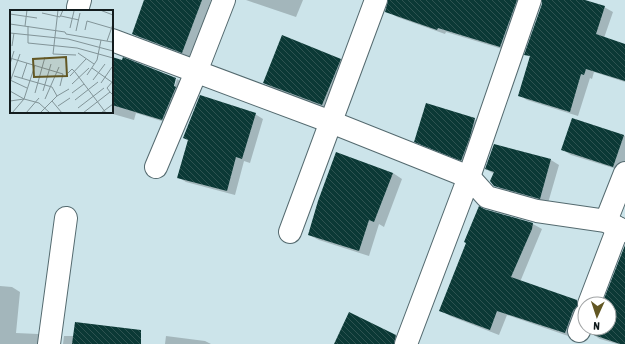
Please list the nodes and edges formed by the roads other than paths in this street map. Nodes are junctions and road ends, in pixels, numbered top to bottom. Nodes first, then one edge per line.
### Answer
1 (80, 0) edge
2 (224, 0) edge
3 (376, 0) edge
4 (530, 0) edge
5 (78, 10) edge
6 (113, 40) edge
7 (196, 72) junction
8 (331, 122) junction
9 (156, 167) dead end
10 (625, 173) edge
11 (469, 176) junction
12 (66, 218) dead end
13 (616, 226) edge
14 (290, 232) dead end
15 (592, 296) edge
16 (49, 344) edge
17 (406, 344) edge

1 - 5 street
2 - 7 street
3 - 8 street
4 - 11 street
6 - 7 street
7 - 8 street
7 - 9 street
8 - 11 street
8 - 14 street
10 - 13 street
11 - 13 street
11 - 17 street
12 - 16 street
13 - 15 street

